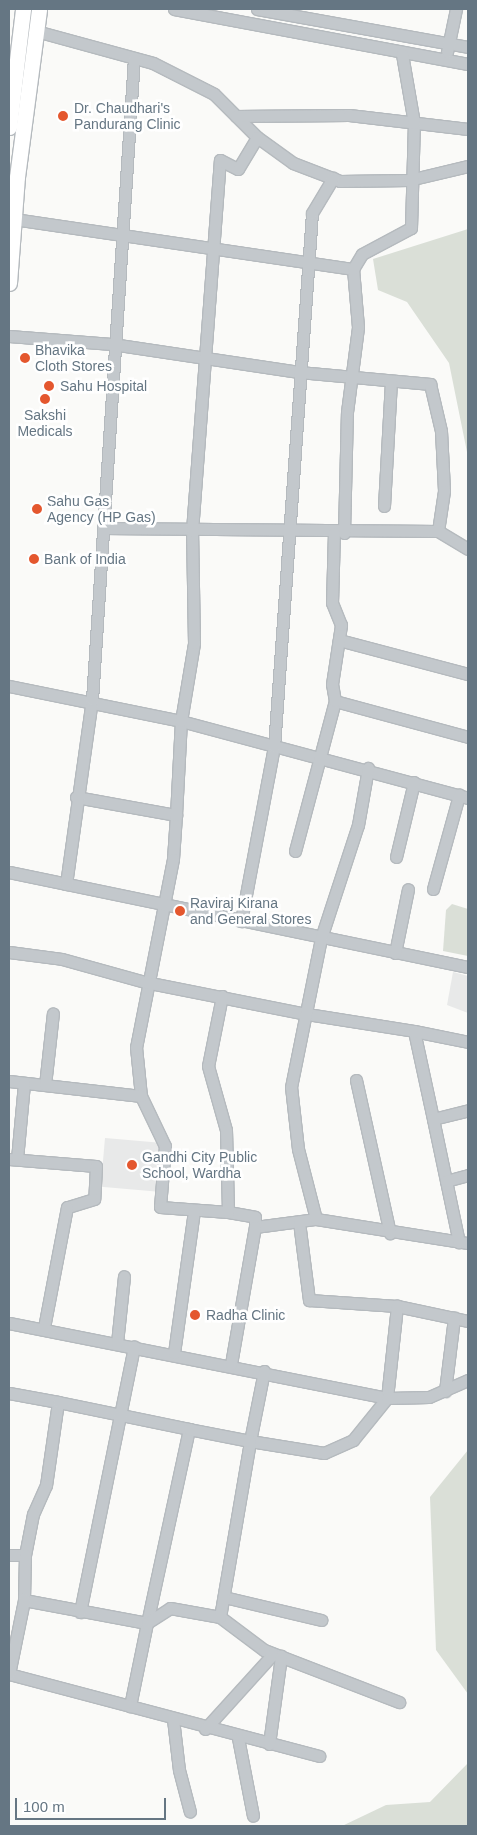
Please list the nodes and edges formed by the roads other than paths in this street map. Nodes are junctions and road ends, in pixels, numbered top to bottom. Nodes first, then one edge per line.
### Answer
1 (23, 9) edge
2 (39, 9) edge
3 (174, 9) edge
4 (257, 9) edge
5 (456, 9) edge
6 (273, 10) edge
7 (268, 29) junction
8 (36, 30) junction
9 (448, 44) junction
10 (468, 47) edge
11 (402, 54) junction
12 (134, 58) junction
13 (445, 61) junction
14 (468, 64) edge
15 (236, 116) junction
16 (414, 123) junction
17 (9, 127) edge
18 (468, 129) edge
19 (257, 137) junction
20 (468, 166) edge
21 (333, 178) junction
22 (409, 180) junction
23 (14, 219) junction
24 (123, 233) junction
25 (213, 247) junction
26 (306, 263) junction
27 (353, 269) junction
28 (9, 283) edge
29 (9, 336) edge
30 (112, 344) junction
31 (207, 359) junction
32 (299, 372) junction
33 (351, 379) junction
34 (391, 382) junction
35 (384, 506) dead end
36 (103, 528) junction
37 (192, 531) junction
38 (438, 531) junction
39 (288, 532) junction
40 (339, 533) junction
41 (468, 549) edge
42 (338, 640) junction
43 (468, 674) edge
44 (9, 686) edge
45 (92, 700) junction
46 (334, 701) junction
47 (181, 721) junction
48 (468, 737) edge
49 (274, 747) junction
50 (319, 757) junction
51 (368, 768) junction
52 (414, 782) junction
53 (76, 797) junction
54 (464, 797) edge
55 (176, 815) junction
56 (295, 851) dead end
57 (396, 857) dead end
58 (9, 872) edge
59 (66, 884) junction
60 (408, 889) dead end
61 (433, 889) dead end
62 (164, 904) junction
63 (241, 921) junction
64 (321, 938) junction
65 (9, 952) edge
66 (395, 953) junction
67 (468, 967) edge
68 (145, 982) junction
69 (222, 996) junction
70 (53, 1013) dead end
71 (307, 1014) junction
72 (414, 1031) junction
73 (468, 1042) edge
74 (356, 1080) dead end
75 (9, 1081) edge
76 (24, 1083) junction
77 (45, 1085) junction
78 (141, 1096) junction
79 (468, 1110) edge
80 (433, 1119) junction
81 (13, 1159) edge
82 (468, 1175) edge
83 (446, 1181) junction
84 (194, 1210) junction
85 (228, 1212) junction
86 (316, 1219) junction
87 (299, 1222) junction
88 (255, 1226) junction
89 (390, 1233) junction
90 (464, 1243) edge
91 (124, 1276) dead end
92 (397, 1306) junction
93 (454, 1318) junction
94 (468, 1321) edge
95 (9, 1322) edge
96 (44, 1328) junction
97 (117, 1343) junction
98 (134, 1346) junction
99 (174, 1353) junction
100 (231, 1364) junction
101 (264, 1371) junction
102 (468, 1380) edge
103 (445, 1392) junction
104 (9, 1393) edge
105 (387, 1398) junction
106 (58, 1402) junction
107 (122, 1415) junction
108 (190, 1429) junction
109 (250, 1440) junction
110 (9, 1555) edge
111 (25, 1555) junction
112 (224, 1597) junction
113 (24, 1600) junction
114 (80, 1612) junction
115 (220, 1617) junction
116 (321, 1620) dead end
117 (147, 1622) junction
118 (277, 1655) junction
119 (9, 1674) edge
120 (399, 1702) dead end
121 (130, 1706) junction
122 (173, 1719) junction
123 (205, 1729) junction
124 (238, 1738) junction
125 (269, 1744) junction
126 (319, 1756) dead end
127 (190, 1812) dead end
128 (253, 1816) dead end

1 - 17 main road
2 - 8 main road
3 - 7 street
4 - 6 street
5 - 9 street
6 - 7 street
6 - 9 street
7 - 11 street
8 - 12 street
8 - 23 main road
9 - 10 street
9 - 13 street
11 - 13 street
11 - 16 street
12 - 15 street
12 - 24 street
13 - 14 street
15 - 16 street
15 - 19 street
16 - 18 street
16 - 22 street
19 - 21 street
19 - 25 street
20 - 22 street
21 - 22 street
21 - 26 street
22 - 27 street
23 - 24 street
23 - 28 main road
24 - 25 street
24 - 30 street
25 - 26 street
25 - 31 street
26 - 27 street
26 - 32 street
27 - 33 street
29 - 30 street
30 - 31 street
30 - 36 street
31 - 32 street
31 - 37 street
32 - 33 street
32 - 39 street
33 - 34 street
33 - 40 street
34 - 35 street
34 - 38 street
36 - 37 street
36 - 45 street
37 - 39 street
37 - 47 street
38 - 40 street
38 - 41 street
39 - 40 street
39 - 49 street
40 - 42 street
42 - 43 street
42 - 46 street
44 - 45 street
45 - 47 street
45 - 53 street
46 - 48 street
46 - 50 street
47 - 49 street
47 - 55 street
49 - 50 street
49 - 63 street
50 - 51 street
50 - 56 street
51 - 52 street
51 - 64 street
52 - 54 street
52 - 57 street
53 - 55 street
53 - 59 street
54 - 61 street
55 - 62 street
58 - 59 street
59 - 62 street
60 - 66 street
62 - 63 street
62 - 68 street
63 - 64 street
64 - 66 street
64 - 71 street
65 - 68 street
66 - 67 street
68 - 69 street
68 - 78 street
69 - 71 street
69 - 85 street
70 - 77 street
71 - 72 street
71 - 86 street
72 - 73 street
72 - 80 street
74 - 89 street
75 - 76 street
76 - 77 street
76 - 81 street
77 - 78 street
78 - 84 street
79 - 80 street
80 - 83 street
81 - 96 street
82 - 83 street
83 - 90 street
84 - 85 street
84 - 99 street
85 - 88 street
86 - 87 street
86 - 89 street
87 - 88 street
87 - 92 street
88 - 100 street
89 - 90 street
91 - 97 street
92 - 93 street
92 - 105 street
93 - 94 street
93 - 103 street
95 - 96 street
96 - 97 street
97 - 98 street
98 - 99 street
98 - 107 street
99 - 100 street
100 - 101 street
101 - 105 street
101 - 109 street
102 - 103 street
103 - 105 street
104 - 106 street
105 - 109 street
106 - 107 street
106 - 111 street
107 - 108 street
107 - 114 street
108 - 109 street
108 - 117 street
109 - 112 street
110 - 111 street
111 - 113 street
112 - 115 street
112 - 116 street
113 - 114 street
113 - 119 street
114 - 117 street
115 - 117 street
115 - 118 street
117 - 121 street
118 - 120 street
118 - 123 street
118 - 125 street
119 - 121 street
121 - 122 street
122 - 123 street
122 - 127 street
123 - 124 street
124 - 125 street
124 - 128 street
125 - 126 street

